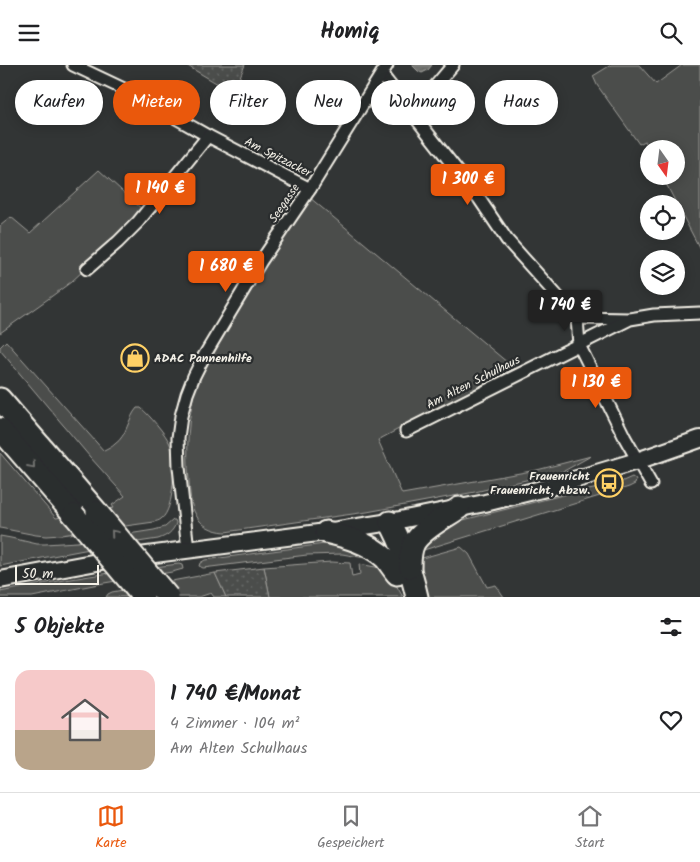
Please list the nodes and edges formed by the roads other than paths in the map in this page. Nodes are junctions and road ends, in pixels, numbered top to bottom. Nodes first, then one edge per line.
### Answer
1 (73, 65) edge
2 (453, 65) edge
3 (384, 70) edge
4 (440, 80) edge
5 (422, 125) edge
6 (208, 136) junction
7 (310, 189) junction
8 (87, 269) dead end
9 (700, 313) edge
10 (577, 318) junction
11 (630, 319) junction
12 (579, 345) junction
13 (0, 399) edge
14 (0, 429) edge
15 (406, 431) dead end
16 (700, 439) edge
17 (637, 461) junction
18 (651, 485) dead end
19 (459, 508) junction
20 (390, 522) junction
21 (326, 533) junction
22 (188, 550) junction
23 (403, 571) junction
24 (0, 580) edge
25 (143, 597) edge
26 (168, 597) edge
27 (408, 597) edge
28 (417, 597) edge

1 - 6 street, Am Spitzacker
2 - 4 street
3 - 7 street, Seegasse
5 - 10 street
6 - 7 street, Am Spitzacker
6 - 8 street
7 - 22 street, Seegasse
9 - 11 street, Am Alten Schulhaus
10 - 11 street
10 - 12 street
11 - 12 street, Am Alten Schulhaus
12 - 15 street, Am Alten Schulhaus
12 - 17 street
26 -> 13 highway, bridge
14 -> 25 highway, bridge
16 - 17 main road
17 - 18 street
17 - 19 main road
19 - 20 main road
19 - 23 highway
20 - 21 main road
20 - 23 highway
21 - 22 main road
21 - 23 highway
22 - 24 main road
23 - 27 highway
23 - 28 highway

